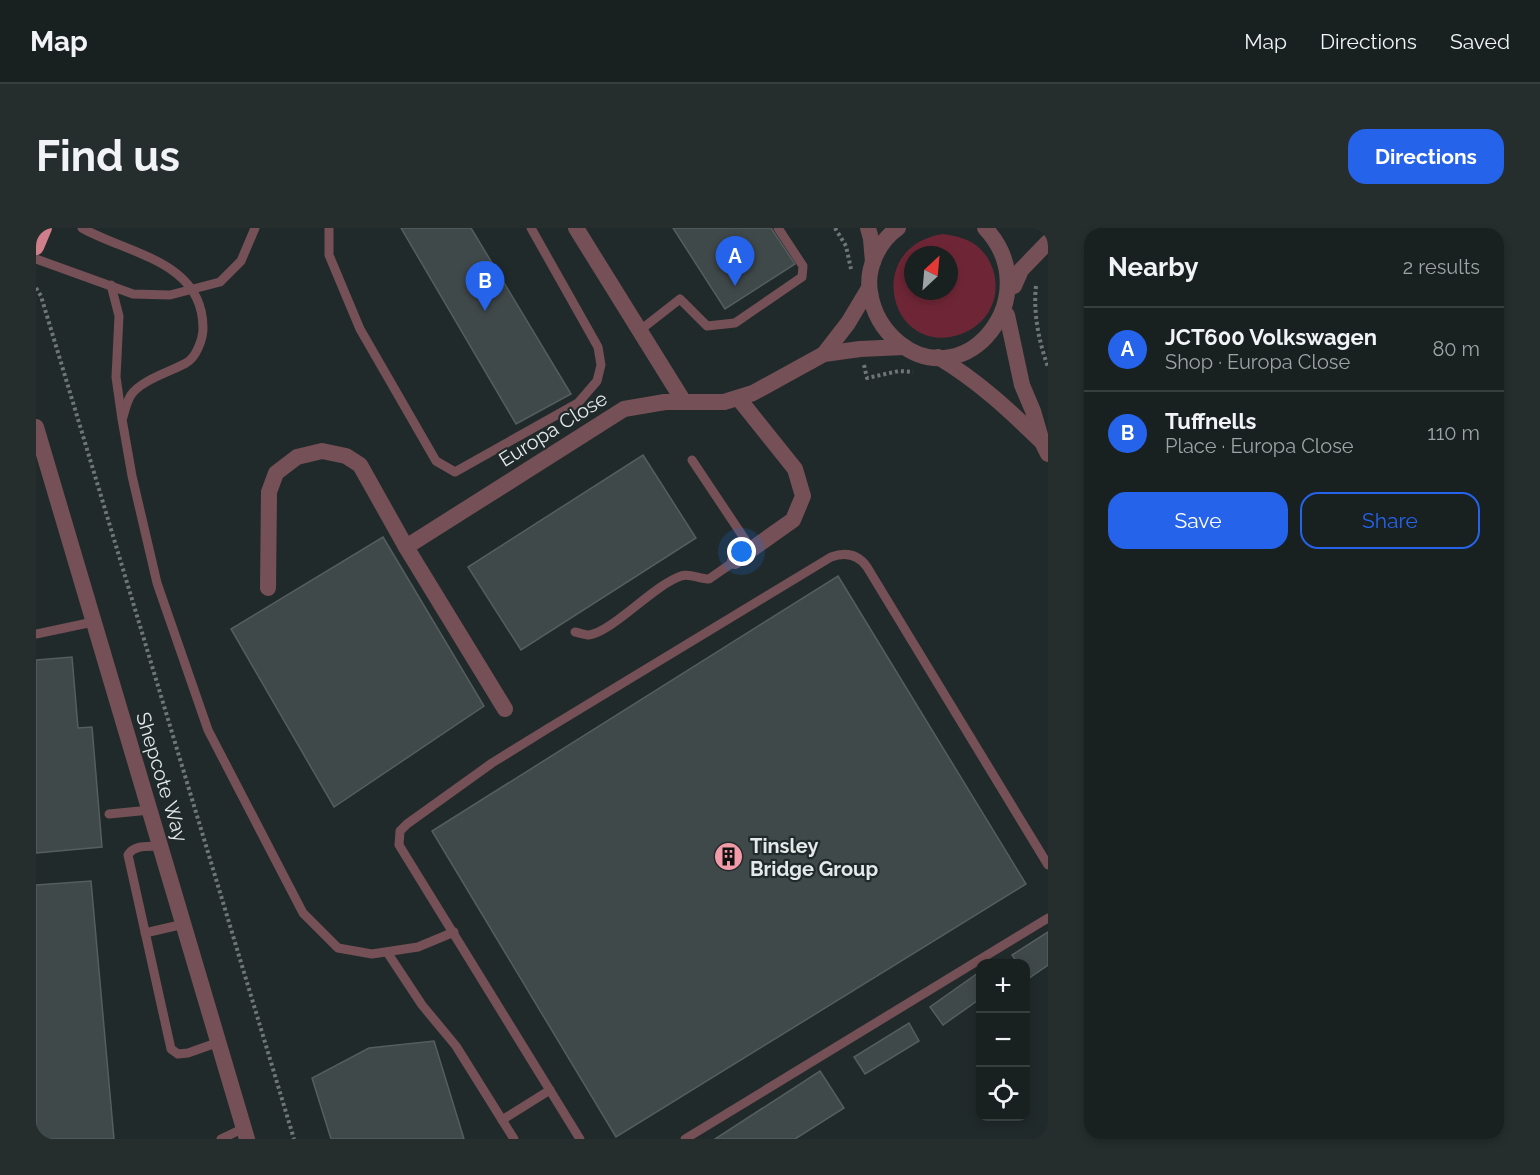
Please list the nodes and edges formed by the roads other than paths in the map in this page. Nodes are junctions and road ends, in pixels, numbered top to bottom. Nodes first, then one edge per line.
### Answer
1 (44, 228) edge
2 (82, 228) edge
3 (255, 228) edge
4 (329, 228) edge
5 (531, 228) edge
6 (576, 228) edge
7 (778, 228) edge
8 (868, 228) edge
9 (898, 228) edge
10 (985, 228) edge
11 (1048, 242) edge
12 (36, 247) edge
13 (36, 259) edge
14 (873, 263) junction
15 (111, 285) junction
16 (1014, 286) junction
17 (192, 288) junction
18 (869, 288) junction
19 (1007, 315) junction
20 (639, 331) junction
21 (904, 347) junction
22 (824, 354) junction
23 (938, 357) junction
24 (739, 399) junction
25 (684, 402) junction
26 (122, 419) junction
27 (36, 427) edge
28 (1045, 448) edge
29 (692, 460) dead end
30 (406, 547) junction
31 (752, 550) junction
32 (735, 561) joint
33 (268, 588) dead end
34 (93, 622) junction
35 (575, 632) dead end
36 (36, 634) edge
37 (505, 709) dead end
38 (150, 810) junction
39 (109, 814) dead end
40 (160, 846) junction
41 (1048, 864) edge
42 (1048, 918) edge
43 (183, 924) junction
44 (454, 932) junction
45 (146, 933) junction
46 (387, 952) junction
47 (219, 1042) junction
48 (550, 1090) junction
49 (502, 1120) junction
50 (246, 1134) edge
51 (221, 1139) edge
52 (514, 1139) edge
53 (580, 1139) edge
54 (685, 1139) edge

1 - 12 highway
2 - 17 lane
3 - 17 lane
4 - 5 lane
6 - 20 street
7 - 20 lane
8 - 14 street
9 - 14 street
10 - 16 street
11 - 16 street
13 - 15 lane
14 - 18 street
15 - 17 lane
15 - 26 lane
16 - 19 street
17 - 26 lane
18 - 21 street
18 - 22 street, Europa Close
19 - 23 street
19 - 28 street
20 - 25 street
21 - 22 street, Europa Close
21 - 23 street
22 - 24 street, Europa Close
23 - 28 street
24 - 25 street, Europa Close
24 - 31 street
25 - 30 street, Europa Close
26 - 46 lane
27 - 34 street, Shepcote Way
29 - 31 lane
30 - 33 street
30 - 37 street
31 - 32 street
32 - 35 lane
34 - 36 lane
34 - 38 street, Shepcote Way
38 - 39 lane
38 - 40 street, Shepcote Way
40 - 43 street, Shepcote Way
40 - 45 lane
41 - 44 lane
42 - 54 lane
43 - 45 lane
43 - 47 street, Shepcote Way
44 - 46 lane
44 - 48 lane
45 - 47 lane
46 - 49 lane
47 - 50 street, Shepcote Way
48 - 49 lane
48 - 53 lane
49 - 52 lane
50 - 51 lane

